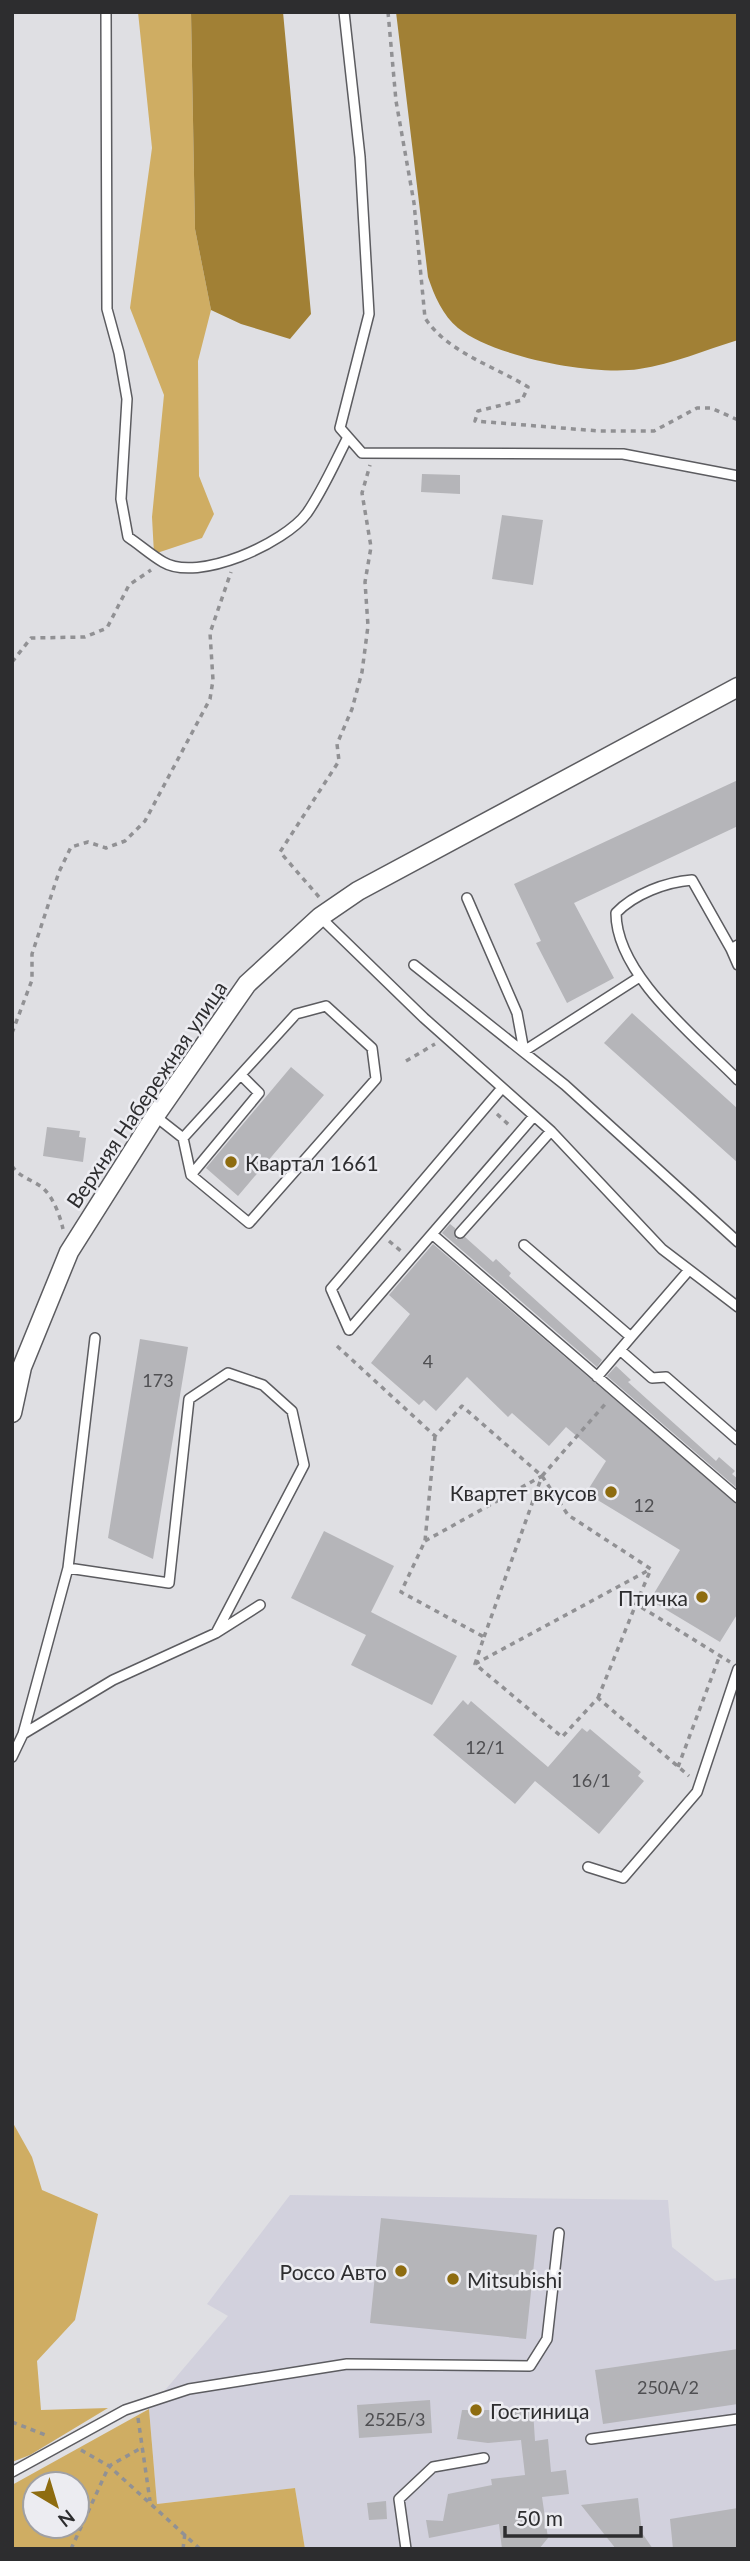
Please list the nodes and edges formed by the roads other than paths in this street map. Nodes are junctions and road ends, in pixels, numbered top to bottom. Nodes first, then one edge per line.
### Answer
1 (106, 12) edge
2 (344, 12) edge
3 (348, 437) junction
4 (738, 476) edge
5 (738, 687) edge
6 (467, 898) dead end
7 (325, 913) junction
8 (734, 947) edge
9 (415, 965) dead end
10 (738, 965) edge
11 (638, 978) junction
12 (524, 1051) junction
13 (241, 1075) junction
14 (738, 1080) edge
15 (502, 1088) junction
16 (155, 1116) junction
17 (534, 1116) junction
18 (551, 1131) junction
19 (183, 1138) junction
20 (191, 1175) junction
21 (460, 1233) dead end
22 (432, 1234) junction
23 (735, 1235) edge
24 (524, 1245) dead end
25 (689, 1270) junction
26 (738, 1307) edge
27 (631, 1337) junction
28 (95, 1338) dead end
29 (620, 1350) junction
30 (597, 1377) junction
31 (12, 1413) edge
32 (738, 1440) edge
33 (738, 1498) edge
34 (68, 1568) junction
35 (260, 1605) dead end
36 (216, 1633) junction
37 (738, 1668) edge
38 (23, 1734) junction
39 (12, 1757) edge
40 (588, 1867) dead end
41 (559, 2233) dead end
42 (738, 2419) edge
43 (591, 2439) dead end
44 (484, 2458) dead end
45 (12, 2472) edge
46 (405, 2549) edge

1 - 3 lane
2 - 3 lane
3 - 4 lane
5 - 7 street, Верхняя Набережная улица
6 - 12 lane
7 - 15 lane
7 - 16 street, Верхняя Набережная улица
8 - 10 lane
8 - 11 lane
9 - 12 lane
11 - 12 lane
11 - 14 lane
12 - 23 lane
13 - 19 lane
13 - 20 lane
13 - 20 lane
15 - 17 lane
15 - 22 lane
16 - 19 lane
16 - 31 street, Верхняя Набережная улица
17 - 18 lane
17 - 22 lane
18 - 21 lane
18 - 25 lane
19 - 20 lane
22 - 30 lane
24 - 27 lane
25 - 26 lane
25 - 27 lane
27 - 29 lane
28 - 34 lane
29 - 30 lane
29 - 32 lane
30 - 33 lane
34 - 36 lane
34 - 38 lane
35 - 36 lane
36 - 38 lane
37 - 40 lane
38 - 39 lane
41 - 45 lane
42 - 43 lane
44 - 46 lane

